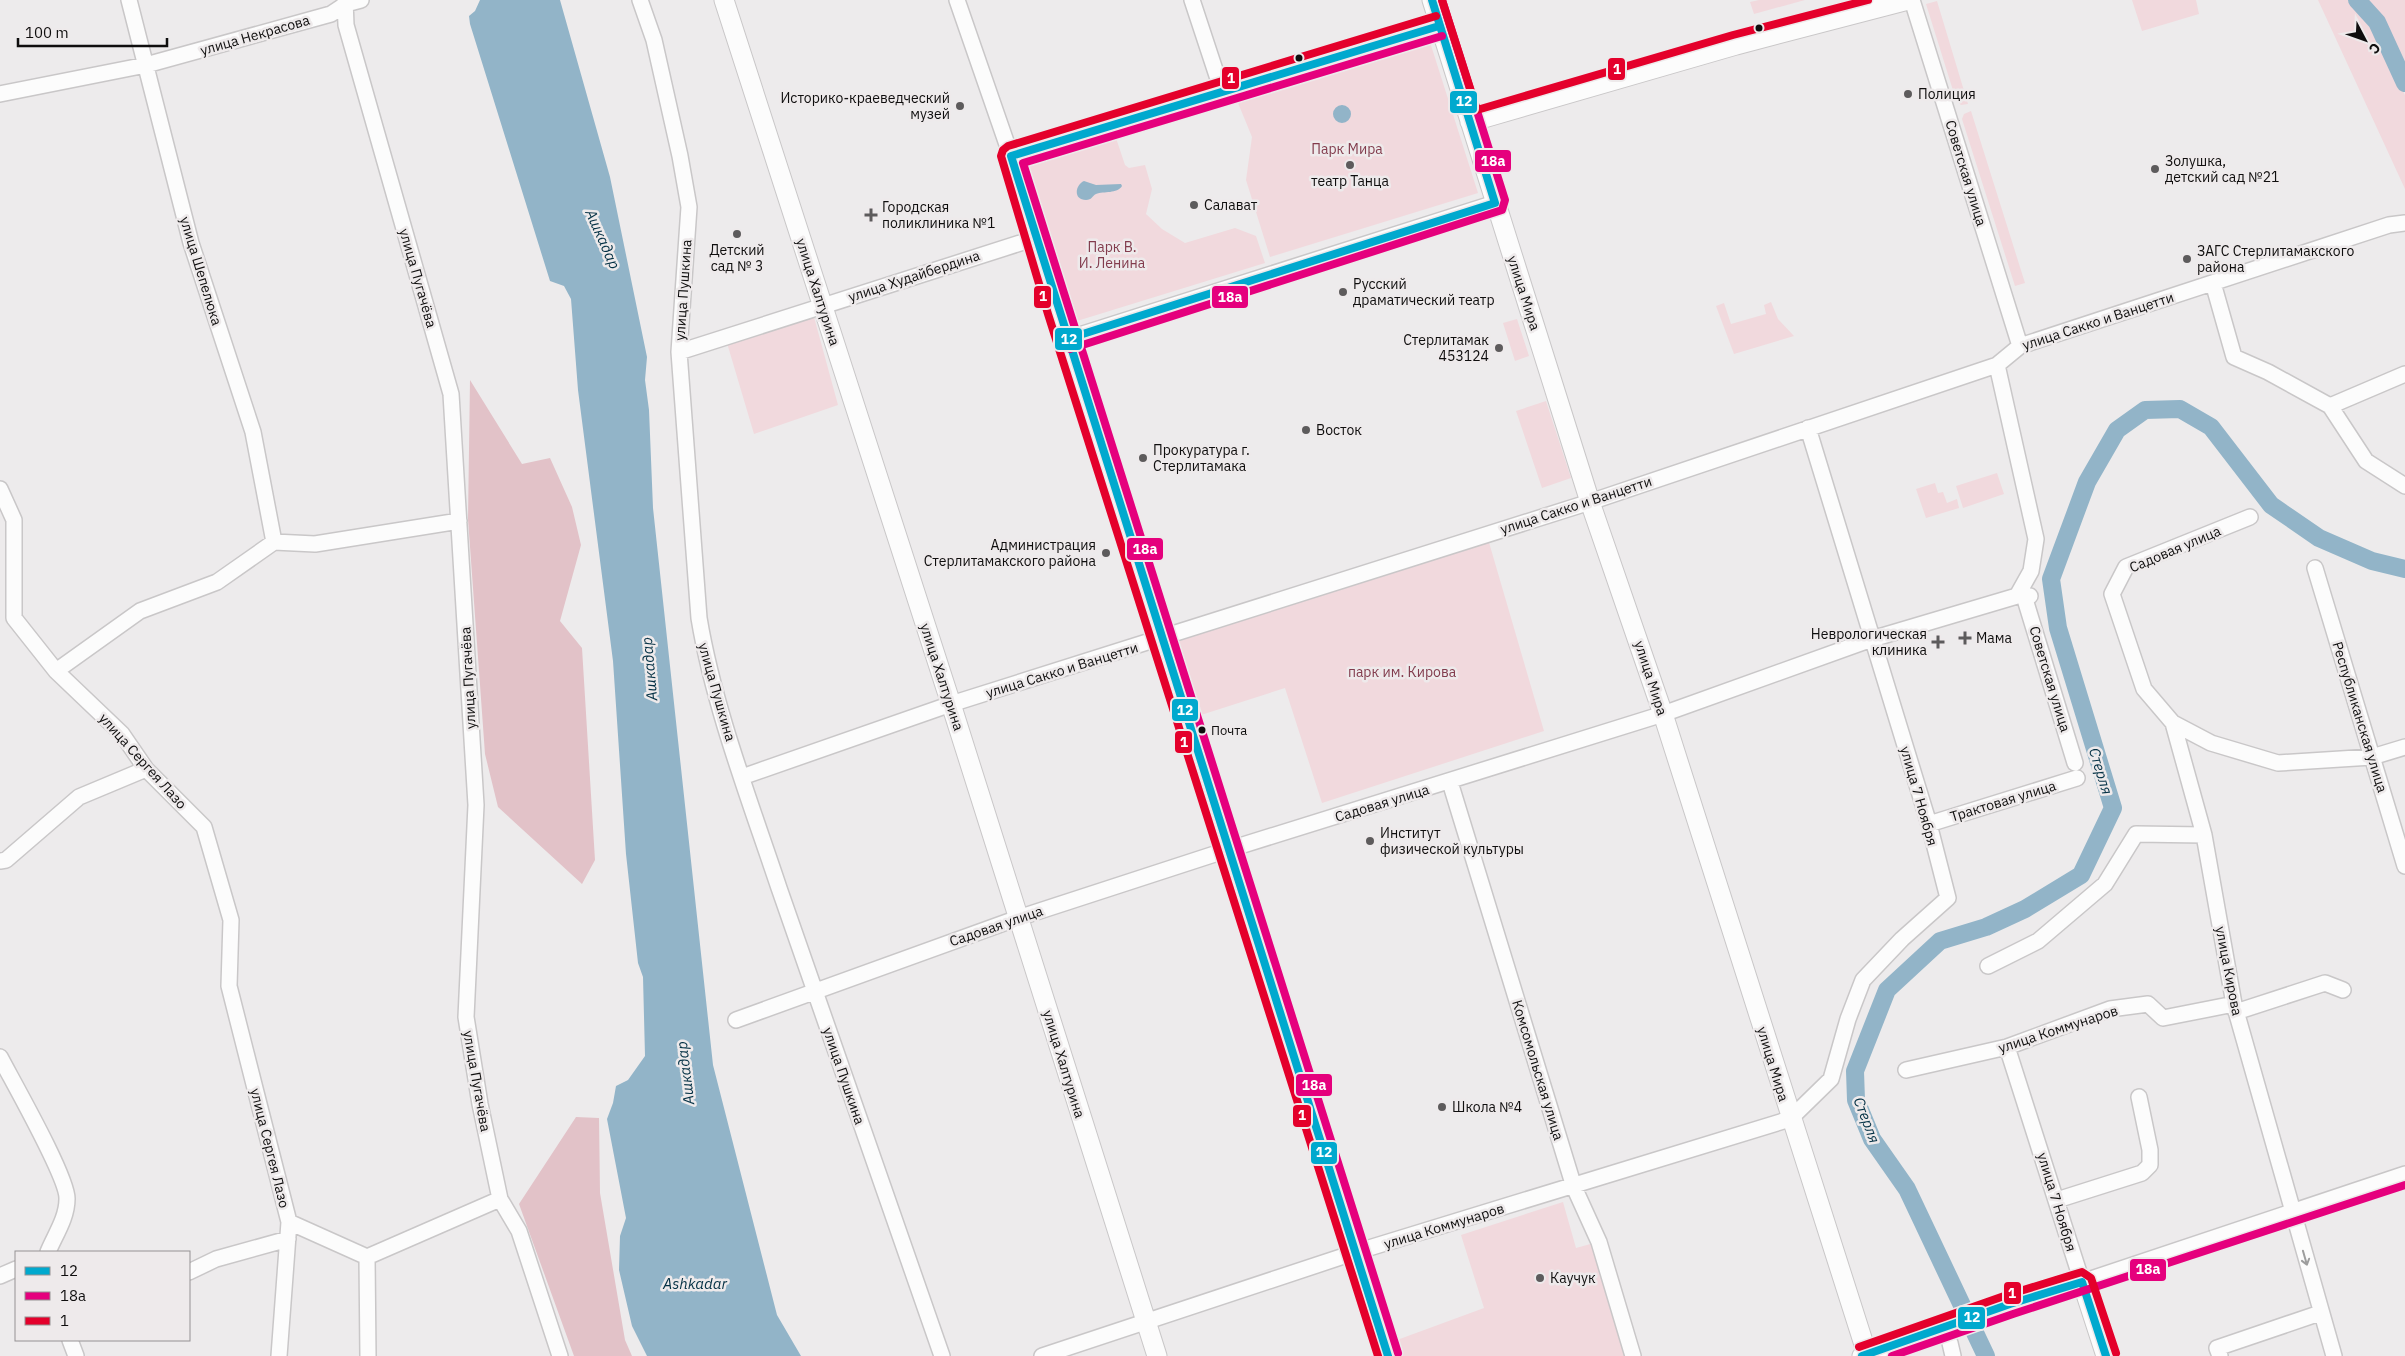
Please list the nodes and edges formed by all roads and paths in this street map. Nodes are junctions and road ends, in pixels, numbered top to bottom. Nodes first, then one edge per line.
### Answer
1 (129, 0) edge
2 (640, 0) edge
3 (724, 0) edge
4 (957, 0) edge
5 (1192, 0) edge
6 (1432, 0) edge
7 (1865, 0) edge
8 (1910, 0) edge
9 (351, 1) edge
10 (1439, 26) junction
11 (146, 65) junction
12 (1222, 91) junction
13 (0, 94) edge
14 (1469, 118) junction
15 (1011, 156) junction
16 (1495, 203) junction
17 (2405, 223) edge
18 (1036, 238) junction
19 (2213, 283) junction
20 (822, 306) junction
21 (1067, 339) junction
22 (2020, 346) junction
23 (679, 352) junction
24 (1997, 365) junction
25 (2405, 374) edge
26 (2330, 406) junction
27 (1808, 428) junction
28 (2405, 486) edge
29 (0, 489) edge
30 (1590, 502) junction
31 (2250, 517) dead end
32 (459, 521) junction
33 (274, 542) junction
34 (2315, 568) dead end
35 (2112, 594) joint
36 (2024, 596) junction
37 (1162, 639) junction
38 (1872, 639) junction
39 (56, 671) junction
40 (951, 704) junction
41 (1663, 714) junction
42 (2173, 723) junction
43 (2405, 747) edge
44 (2372, 756) junction
45 (2075, 763) dead end
46 (146, 769) junction
47 (742, 777) junction
48 (2077, 778) dead end
49 (1450, 782) junction
50 (1929, 824) junction
51 (2204, 835) junction
52 (1227, 850) junction
53 (0, 861) edge
54 (2405, 866) edge
55 (1018, 918) junction
56 (1988, 966) dead end
57 (2343, 990) dead end
58 (814, 992) junction
59 (2235, 1008) junction
60 (736, 1020) dead end
61 (2007, 1047) junction
62 (0, 1058) edge
63 (1906, 1070) dead end
64 (2138, 1097) dead end
65 (1790, 1119) junction
66 (2405, 1174) edge
67 (1574, 1187) junction
68 (500, 1199) junction
69 (2057, 1200) junction
70 (2292, 1211) junction
71 (289, 1222) junction
72 (288, 1239) junction
73 (48, 1251) edge
74 (1356, 1252) junction
75 (367, 1257) junction
76 (15, 1270) edge
77 (190, 1272) edge
78 (0, 1276) edge
79 (2082, 1282) junction
80 (2320, 1313) junction
81 (1146, 1321) junction
82 (70, 1341) edge
83 (278, 1355) edge
84 (1865, 1355) edge
85 (76, 1356) edge
86 (368, 1356) edge
87 (560, 1356) edge
88 (942, 1356) edge
89 (1042, 1356) edge
90 (1157, 1356) edge
91 (1388, 1356) edge
92 (1633, 1356) edge
93 (2106, 1356) edge
94 (2220, 1356) edge
95 (2334, 1356) edge

1 - 11 street, улица Шепелюка
2 - 23 street, улица Пушкина
3 - 20 main road, улица Халтурина
4 - 15 street
5 - 12 street
6 - 10 main road, улица Мира
7 - 14 main road
8 - 14 main road
8 - 22 street, Советская улица
9 - 11 street, улица Некрасова
9 - 32 street, улица Пугачёва
10 - 12 street
10 - 14 main road, улица Мира
11 - 13 street, улица Некрасова
11 - 33 street, улица Шепелюка
12 - 15 street
14 - 16 main road, улица Мира
15 - 18 street
16 - 21 street
16 - 30 main road, улица Мира
17 - 19 street, улица Сакко и Ванцетти
18 - 20 street, улица Худайбердина
18 - 21 street
19 - 22 street, улица Сакко и Ванцетти
19 - 26 street
20 - 23 street, улица Худайбердина
20 - 40 main road, улица Халтурина
21 - 37 street
22 - 24 street, улица Сакко и Ванцетти
23 - 47 street, улица Пушкина
24 - 27 street, улица Сакко и Ванцетти
24 - 36 street
25 - 26 street
26 - 28 street
27 - 30 street, улица Сакко и Ванцетти
27 - 38 street, улица 7 Ноября
29 - 39 street, улица Сергея Лазо
30 - 37 street, улица Сакко и Ванцетти
30 - 41 main road, улица Мира
31 - 35 street, Садовая улица
32 - 33 street
32 - 68 street, улица Пугачёва
33 - 39 street
34 - 44 street, Республиканская улица
35 - 42 street, улица Кирова
36 - 38 street, Садовая улица
36 - 45 street, Советская улица
37 - 40 street, улица Сакко и Ванцетти
37 - 52 street
38 - 41 street, Садовая улица
38 - 50 street, улица 7 Ноября
39 - 46 street, улица Сергея Лазо
40 - 47 street, улица Сакко и Ванцетти
40 - 55 main road, улица Халтурина
41 - 49 street, Садовая улица
41 - 65 main road, улица Мира
42 - 44 street
42 - 51 street, улица Кирова
43 - 44 street
44 - 54 street, Республиканская улица
46 - 53 street
46 - 71 street, улица Сергея Лазо
47 - 58 street, улица Пушкина
48 - 50 street, Трактовая улица
49 - 52 street, Садовая улица
49 - 67 street, Комсомольская улица
50 - 65 street, улица 7 Ноября
51 - 56 street
51 - 59 street, улица Кирова
52 - 55 street, Садовая улица
52 - 74 street
55 - 58 street, Садовая улица
55 - 81 main road, улица Халтурина
57 - 59 street, улица Коммунаров
58 - 60 street, Садовая улица
58 - 88 street, улица Пушкина
59 - 61 street, улица Коммунаров
59 - 70 street, улица Кирова
61 - 63 street, улица Коммунаров
61 - 69 street, улица 7 Ноября
62 - 73 street
64 - 69 street
65 - 67 street, улица Коммунаров
65 - 84 main road, улица Мира
66 - 70 street
67 - 74 street, улица Коммунаров
67 - 92 street, Комсомольская улица
68 - 75 street
68 - 87 street, улица Пугачёва
69 - 79 street, улица 7 Ноября
70 - 79 street
70 -> 80 street, улица Кирова
71 - 72 street, улица Сергея Лазо
71 - 75 street
72 - 77 street
72 - 83 street, улица Сергея Лазо
74 - 81 street, улица Коммунаров
74 - 91 street
75 - 86 street
76 - 78 street
79 - 84 main road
79 - 93 main road, улица 7 Ноября
80 - 94 street
80 - 95 street, улица Кирова
81 - 89 street, улица Коммунаров
81 - 90 main road, улица Халтурина
82 - 85 street

